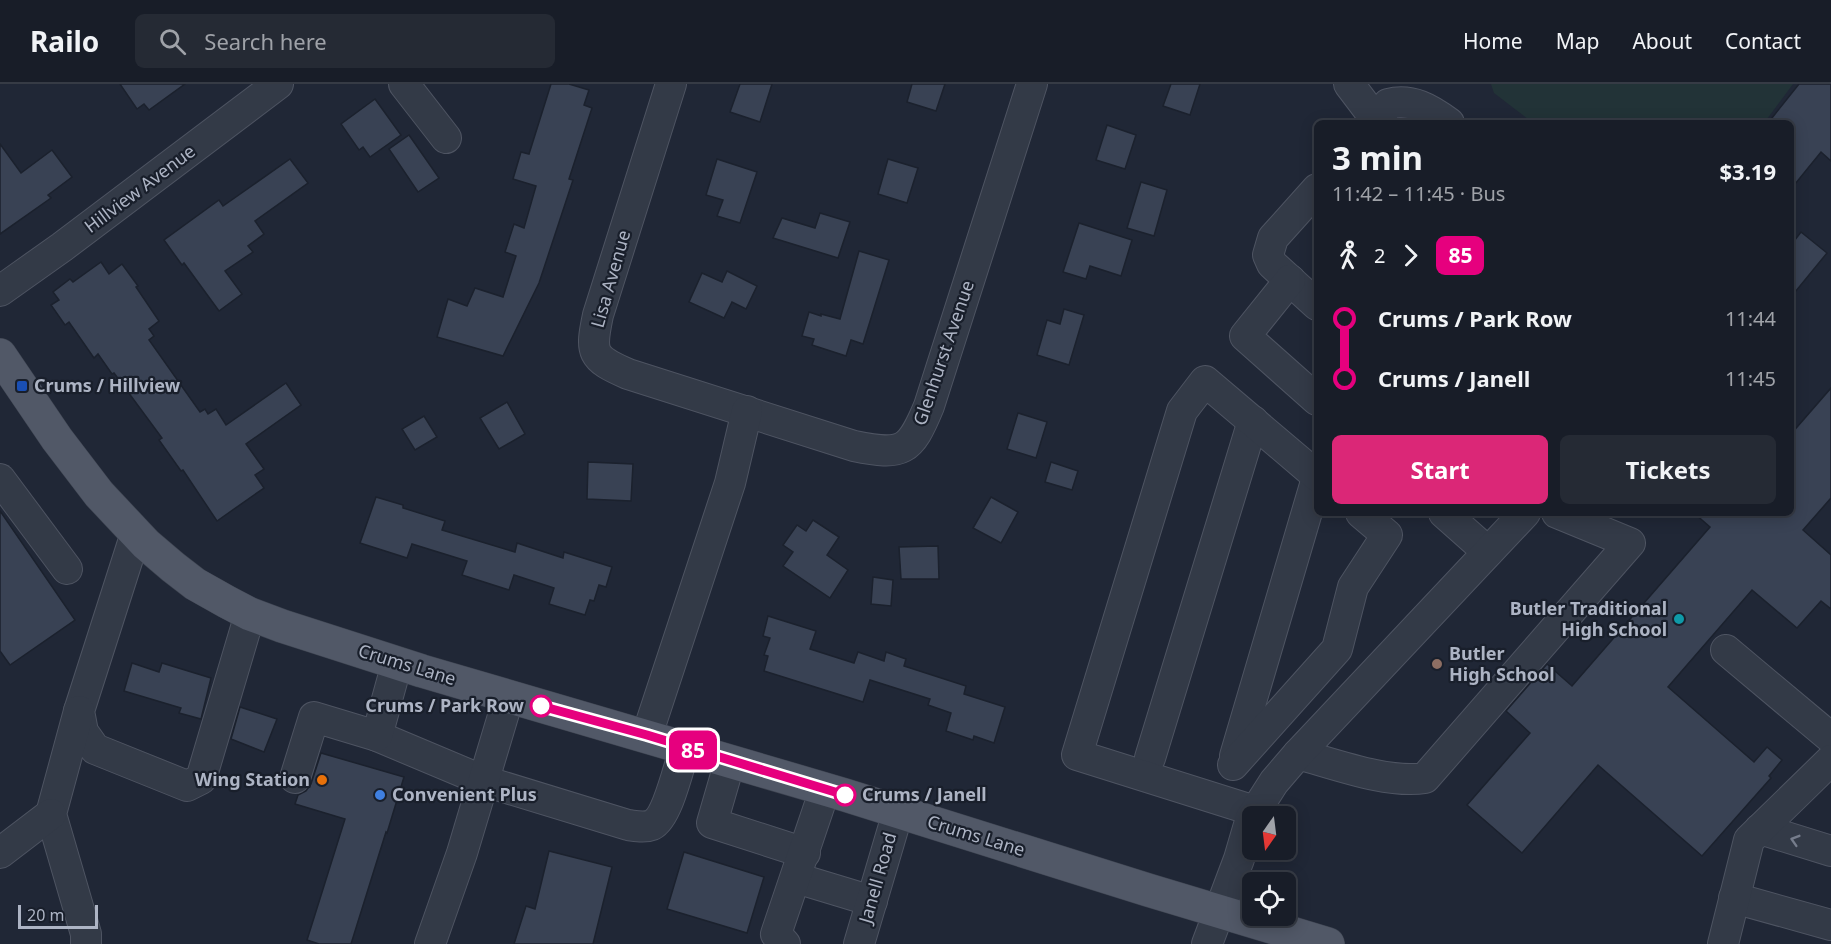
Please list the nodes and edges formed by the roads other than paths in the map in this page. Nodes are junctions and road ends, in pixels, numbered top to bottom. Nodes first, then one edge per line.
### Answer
1 (278, 84) edge
2 (404, 84) edge
3 (671, 84) edge
4 (1032, 84) edge
5 (1349, 84) edge
6 (1375, 120) edge
7 (1377, 120) edge
8 (1444, 120) edge
9 (446, 138) dead end
10 (1314, 192) edge
11 (1290, 280) junction
12 (0, 291) edge
13 (1314, 302) edge
14 (2, 363) edge
15 (1314, 397) edge
16 (747, 411) junction
17 (1252, 421) junction
18 (1314, 474) edge
19 (0, 479) edge
20 (1314, 487) edge
21 (1365, 516) edge
22 (1447, 516) edge
23 (1522, 516) edge
24 (1564, 516) edge
25 (136, 533) junction
26 (1488, 552) junction
27 (67, 569) dead end
28 (250, 614) junction
29 (1726, 650) dead end
30 (397, 663) junction
31 (509, 696) junction
32 (79, 711) junction
33 (647, 735) junction
34 (377, 736) junction
35 (1831, 738) edge
36 (685, 748) junction
37 (1298, 754) junction
38 (1150, 758) dead end
39 (730, 761) junction
40 (1826, 771) edge
41 (295, 778) dead end
42 (484, 781) junction
43 (825, 789) junction
44 (1258, 806) edge
45 (1242, 807) edge
46 (898, 812) junction
47 (51, 814) junction
48 (1760, 829) junction
49 (1242, 849) edge
50 (1831, 851) edge
51 (0, 853) edge
52 (800, 865) junction
53 (1734, 898) junction
54 (872, 901) junction
55 (1219, 911) junction
56 (1831, 926) edge
57 (1295, 939) edge
58 (86, 944) edge
59 (430, 944) edge
60 (785, 944) edge
61 (859, 944) edge
62 (1208, 944) edge
63 (1328, 944) edge
64 (1723, 944) edge

1 - 12 street, Hillview Avenue
2 - 9 street
3 - 16 street, Lisa Avenue
4 - 16 street, Glenhurst Avenue
5 - 6 street
7 - 8 street
10 - 11 street
11 - 13 street
11 - 15 street
14 - 25 main road, Crums Lane
16 - 33 street
17 - 18 street
17 - 38 street
17 - 45 street
19 - 27 street
20 - 21 street
22 - 26 street
23 - 26 street
24 - 37 street
25 - 28 main road, Crums Lane
25 - 32 street
26 - 37 street
28 - 30 main road, Crums Lane
28 - 32 street
29 - 35 street
30 - 31 main road, Crums Lane
30 - 34 street
31 - 33 main road, Crums Lane
31 - 42 street
32 - 47 street
33 - 36 main road, Crums Lane
34 - 41 street
34 - 42 street
36 - 39 main road, Crums Lane
36 - 42 street
37 - 44 street
39 - 43 main road, Crums Lane
39 - 52 street
40 - 48 street
42 - 59 street
43 - 46 main road, Crums Lane
43 - 52 street
46 - 54 street, Janell Road
46 - 55 main road, Crums Lane
47 - 51 street
47 - 58 street
50 -> 48 street
48 - 53 street
49 - 55 street
52 - 54 street
52 - 60 street
53 - 56 street
53 - 64 street
54 - 61 street, Janell Road
55 - 57 main road, Crums Lane
55 - 62 street
57 - 63 main road, Crums Lane

